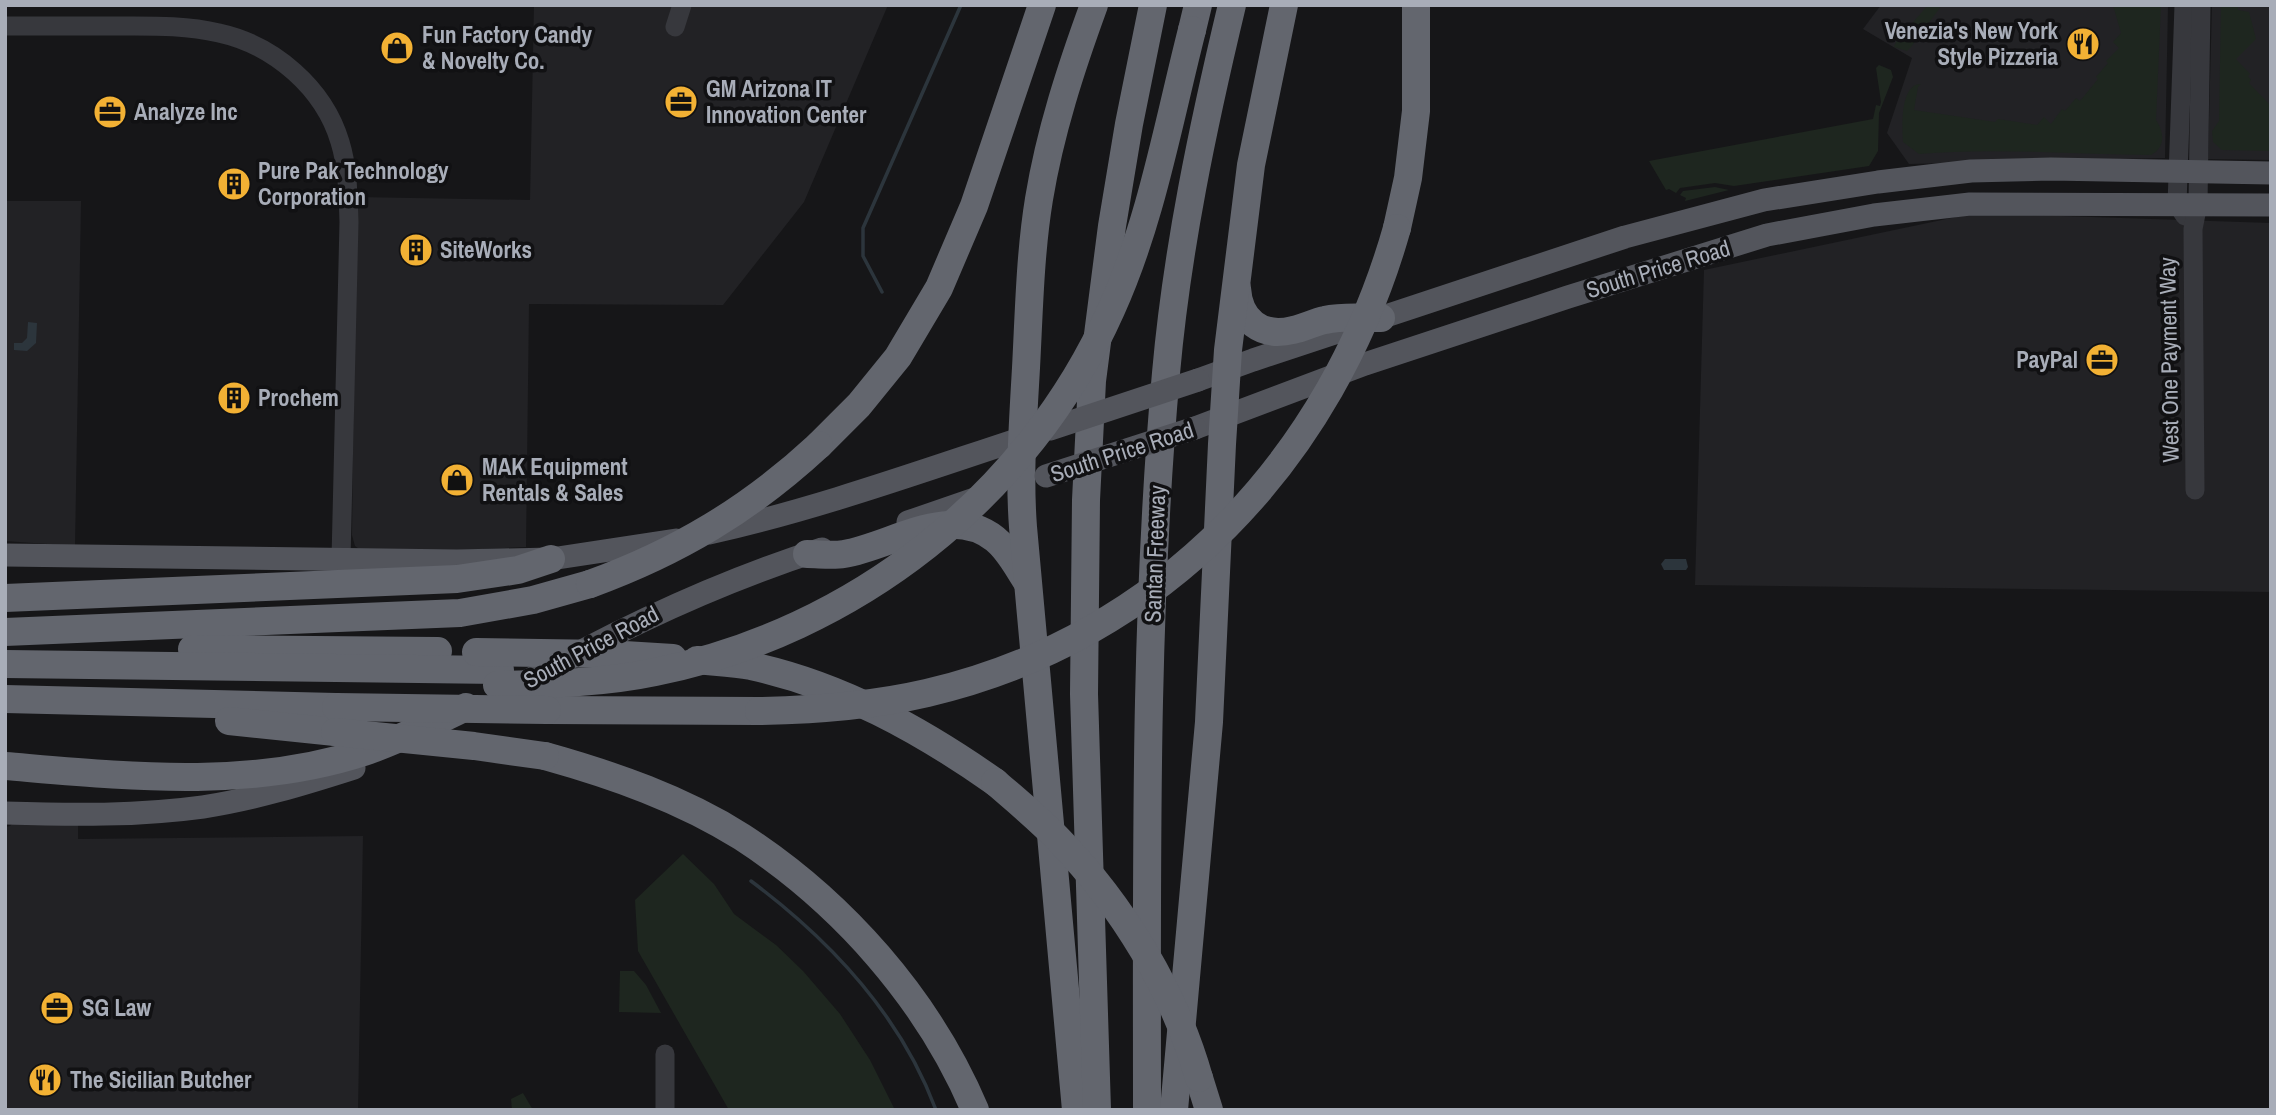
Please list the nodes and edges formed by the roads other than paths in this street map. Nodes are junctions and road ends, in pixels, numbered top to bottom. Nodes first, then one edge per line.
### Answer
1 (682, 5) edge
2 (1042, 5) edge
3 (1094, 5) edge
4 (1153, 5) edge
5 (1232, 5) edge
6 (1284, 5) edge
7 (1416, 5) edge
8 (2184, 5) edge
9 (2201, 5) edge
10 (1188, 17) edge
11 (5, 26) edge
12 (675, 27) dead end
13 (2188, 172) junction
14 (2271, 173) edge
15 (2188, 204) junction
16 (2271, 205) edge
17 (1236, 278) junction
18 (1381, 318) junction
19 (1227, 369) junction
20 (1223, 418) junction
21 (1022, 438) junction
22 (1034, 480) junction
23 (2194, 490) dead end
24 (807, 554) junction
25 (5, 555) edge
26 (341, 558) junction
27 (551, 559) junction
28 (1029, 585) junction
29 (5, 598) edge
30 (5, 632) edge
31 (5, 648) edge
32 (5, 664) edge
33 (543, 671) junction
34 (499, 677) junction
35 (5, 679) edge
36 (5, 699) edge
37 (336, 719) junction
38 (5, 766) edge
39 (5, 813) edge
40 (665, 1054) dead end
41 (665, 1110) edge
42 (975, 1110) edge
43 (1076, 1110) edge
44 (1097, 1110) edge
45 (1147, 1110) edge
46 (1174, 1110) edge
47 (1209, 1110) edge

1 - 12 street
2 - 30 highway, bridge
3 - 21 highway
4 - 44 highway
5 - 45 highway, Santan Freeway
6 - 17 highway
7 - 37 highway, bridge
8 - 13 street
9 - 13 street
10 - 34 highway, bridge
11 - 26 street
13 - 14 main road, South Price Road
13 - 15 street
13 - 18 main road, South Price Road
15 - 16 main road, South Price Road
15 - 20 main road, South Price Road
15 - 23 street, West One Payment Way
17 - 18 highway
17 - 19 highway
18 - 19 main road, South Price Road
19 - 20 highway
19 - 21 main road, South Price Road, bridge
20 - 22 main road, South Price Road, bridge
20 - 46 highway
21 - 22 highway
21 - 27 main road, South Price Road
22 - 24 main road, South Price Road
22 - 28 highway
24 - 28 highway
24 - 33 main road, South Price Road
25 - 26 main road, South Price Road
26 - 27 main road, South Price Road
27 - 29 highway
28 - 43 highway
31 - 47 highway, bridge
32 - 34 highway
33 - 38 highway
33 - 39 main road, South Price Road
34 - 35 highway
36 - 37 highway
37 - 42 highway, bridge
40 - 41 street

